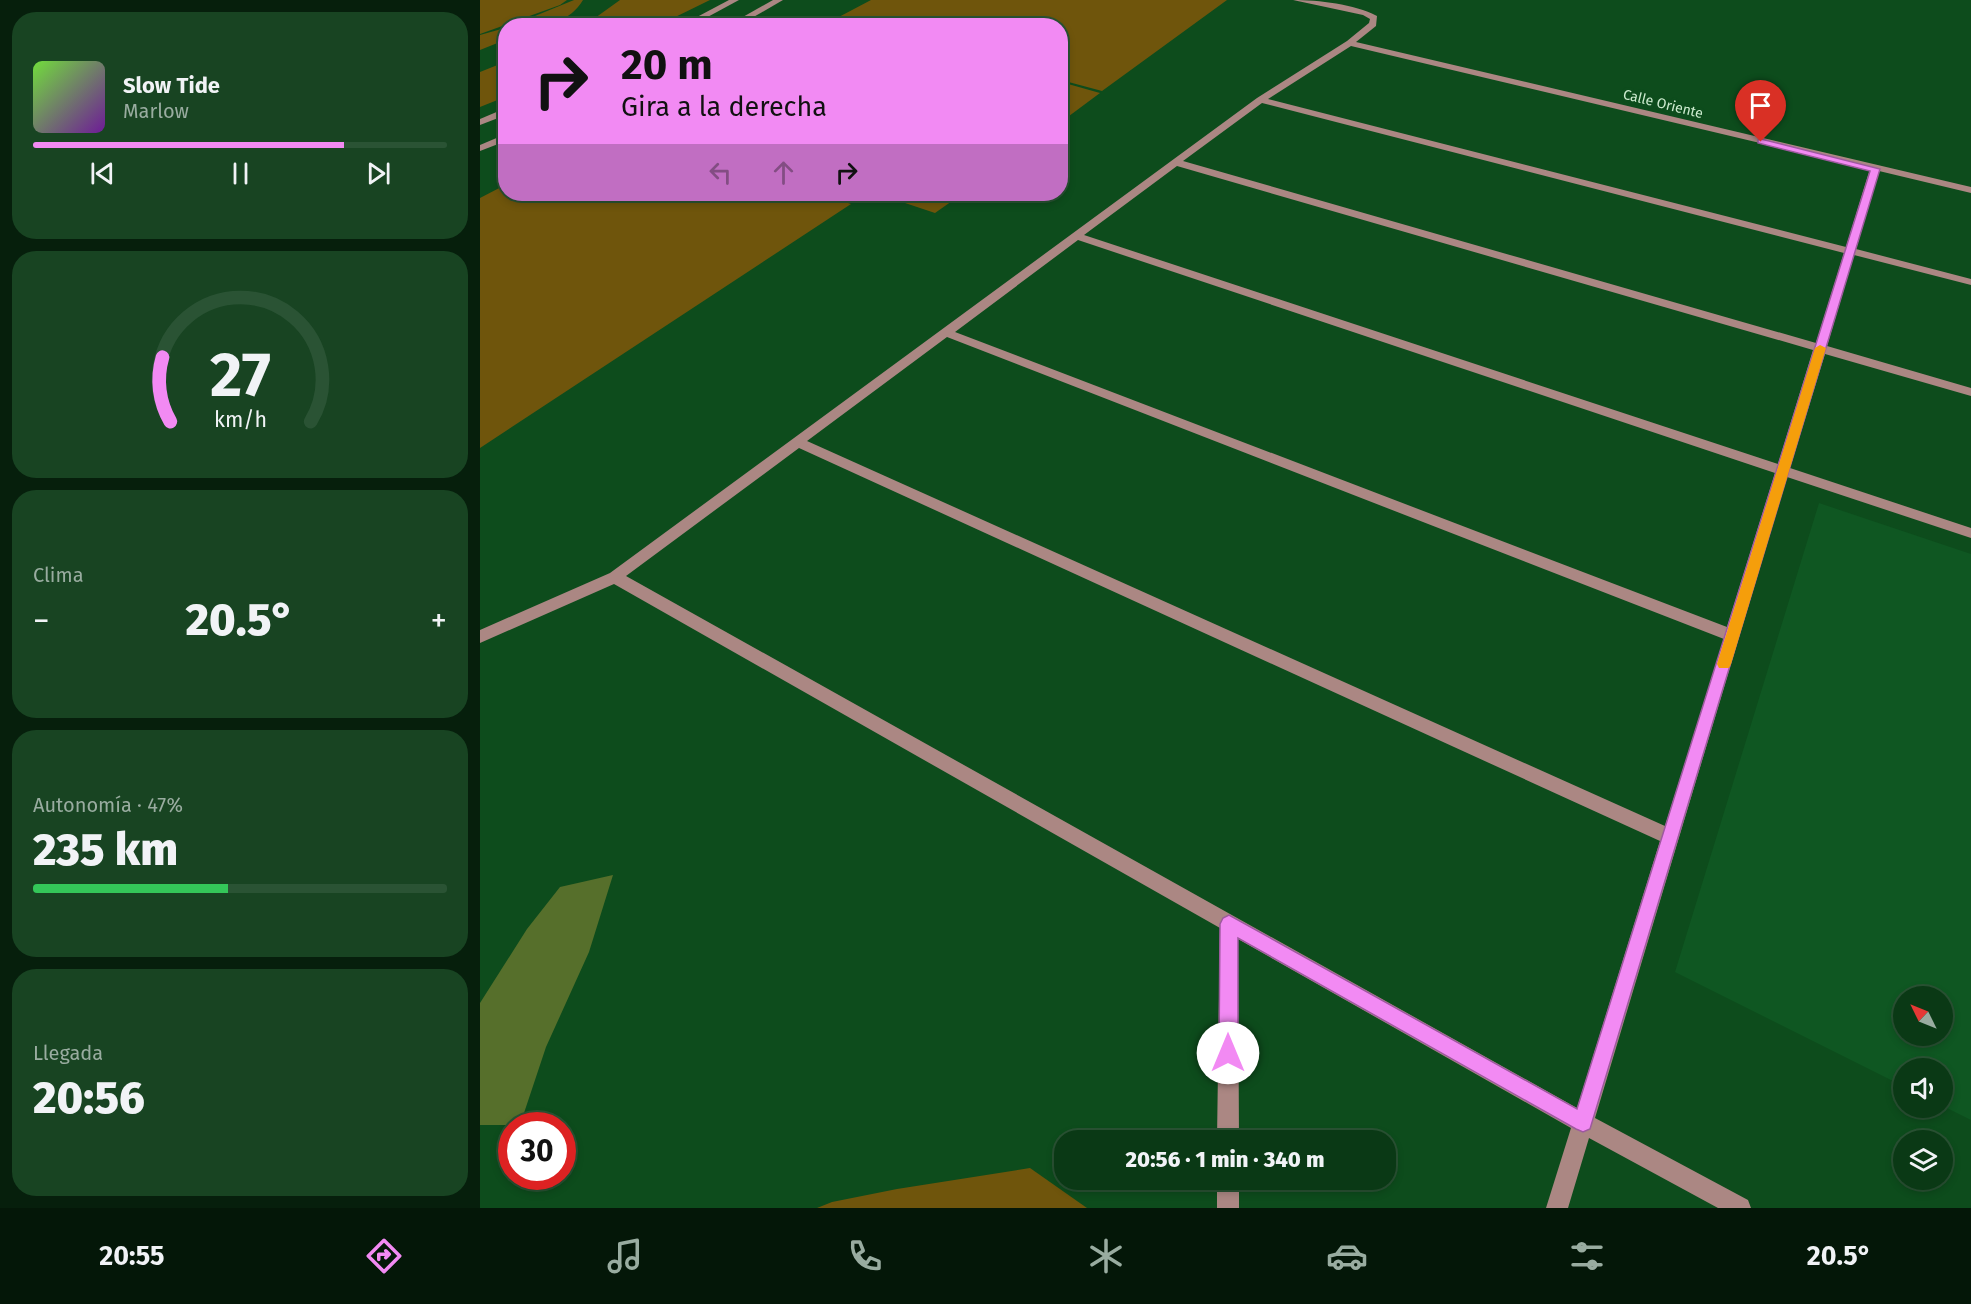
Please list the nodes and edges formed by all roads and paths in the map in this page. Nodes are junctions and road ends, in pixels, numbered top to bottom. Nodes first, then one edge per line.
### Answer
1 (735, 0) edge
2 (779, 0) edge
3 (1297, 0) edge
4 (700, 18) edge
5 (746, 18) edge
6 (1350, 43) junction
7 (1260, 100) junction
8 (498, 114) edge
9 (480, 122) edge
10 (498, 140) edge
11 (480, 148) edge
12 (1175, 162) junction
13 (1875, 169) junction
14 (1971, 190) edge
15 (1076, 236) junction
16 (1850, 250) junction
17 (1971, 282) edge
18 (945, 333) junction
19 (1820, 349) junction
20 (1971, 392) edge
21 (797, 442) junction
22 (1783, 470) junction
23 (1971, 532) edge
24 (615, 577) junction
25 (1732, 636) junction
26 (480, 637) edge
27 (1671, 837) junction
28 (1229, 924) junction
29 (1583, 1122) junction
30 (1228, 1130) edge
31 (1228, 1190) edge
32 (1228, 1208) edge
33 (1557, 1208) edge
34 (1740, 1208) edge

1 - 4 street
2 - 5 street
3 - 6 street
6 - 7 street
6 - 13 street, Calle Oriente
7 - 12 street
7 - 16 street
8 - 9 street
10 - 11 street
12 - 15 street
12 - 19 street
13 - 14 street, Calle Oriente
13 - 16 street
15 - 18 street
15 - 22 street
16 - 17 street
16 - 19 street
18 - 21 street
18 - 25 street
19 - 20 street
19 - 22 street
21 - 24 street
21 - 27 street
22 - 23 street
22 - 25 street
24 - 26 street
24 - 28 street
25 - 27 street
27 - 29 street
28 - 29 street
28 - 30 street
29 - 33 street
29 - 34 street
31 - 32 street

